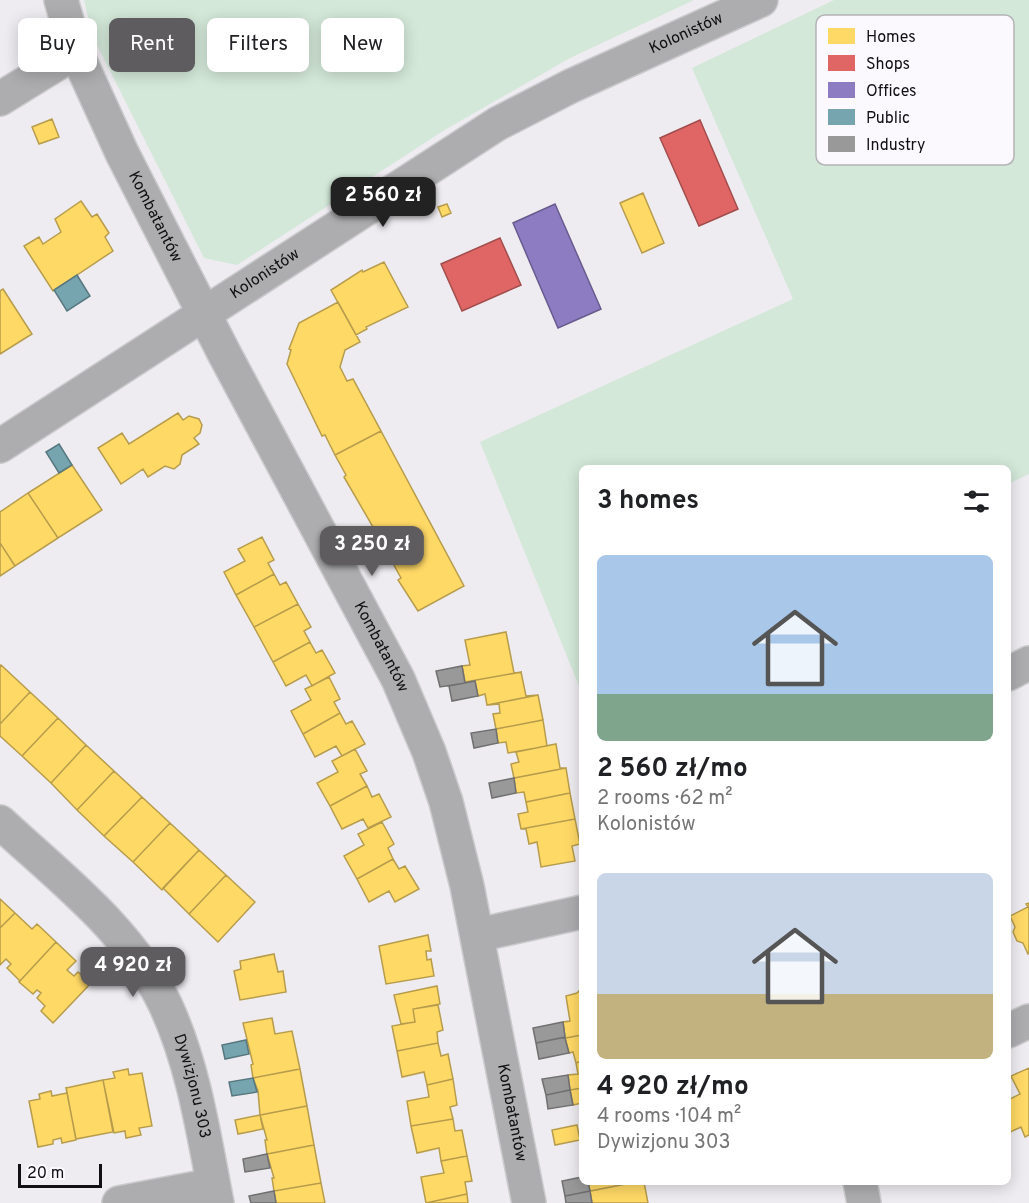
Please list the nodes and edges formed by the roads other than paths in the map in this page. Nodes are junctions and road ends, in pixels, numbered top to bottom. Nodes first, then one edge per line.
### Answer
1 (61, 0) edge
2 (761, 0) edge
3 (66, 18) edge
4 (44, 72) edge
5 (85, 72) edge
6 (0, 99) edge
7 (204, 313) junction
8 (0, 446) edge
9 (1029, 663) edge
10 (1011, 672) edge
11 (0, 822) edge
12 (579, 913) edge
13 (478, 935) junction
14 (1029, 1021) edge
15 (1011, 1030) edge
16 (861, 1185) edge
17 (215, 1194) edge
18 (118, 1203) edge
19 (529, 1203) edge
20 (864, 1203) edge

1 - 3 street, Kombatantów
2 - 7 street, Kolonistów
4 - 6 street
5 - 7 street, Kombatantów
7 - 8 street, Kolonistów
7 - 13 street, Kombatantów
9 - 10 street
11 - 17 street, Dywizjonu 303
12 - 13 street
13 - 19 street, Kombatantów
14 - 15 street
16 - 20 street
17 - 18 street

